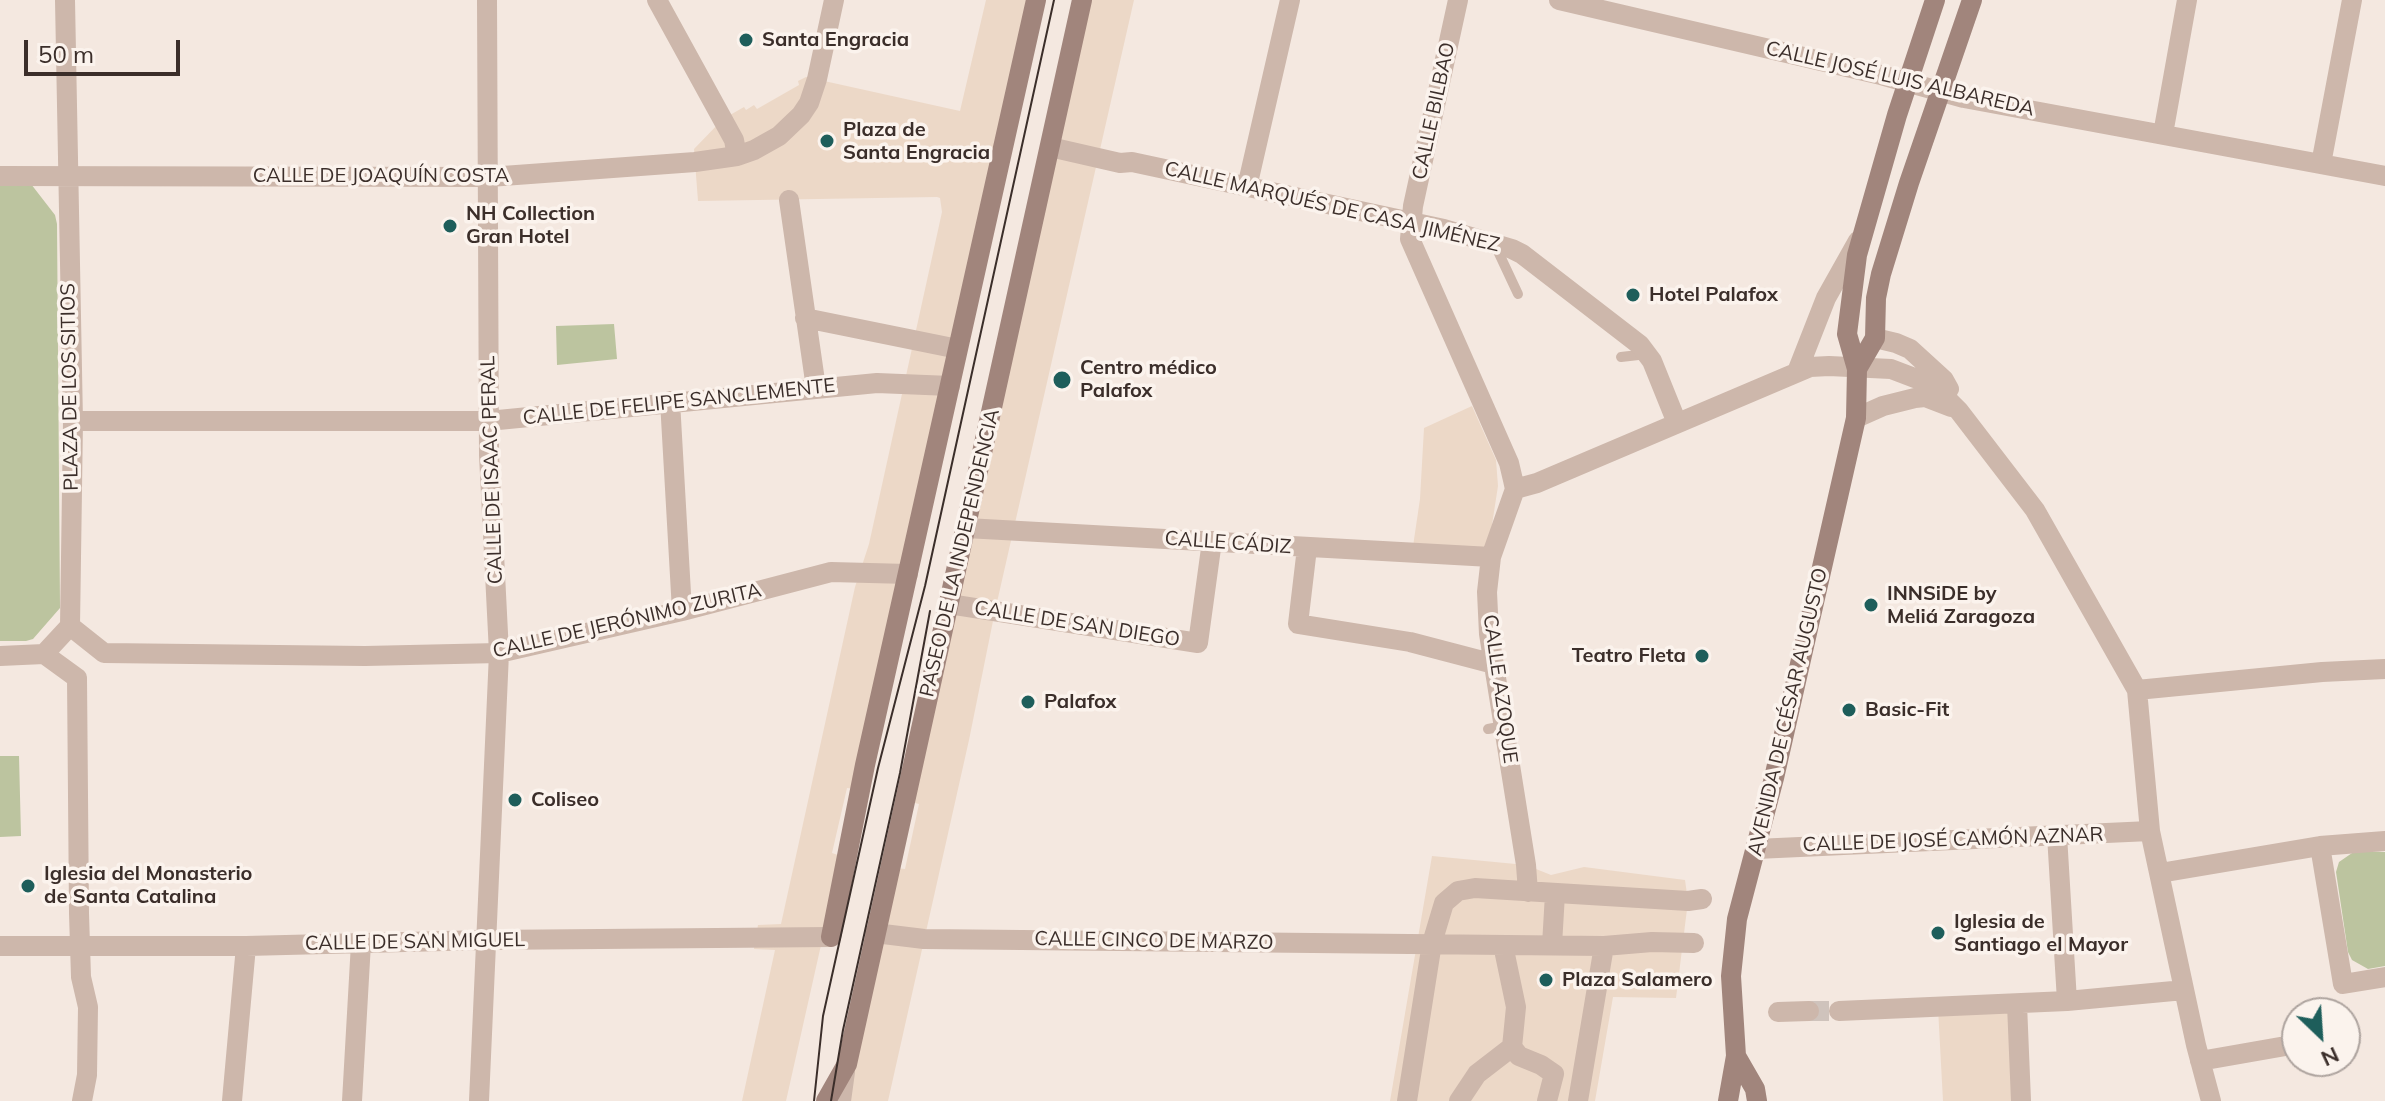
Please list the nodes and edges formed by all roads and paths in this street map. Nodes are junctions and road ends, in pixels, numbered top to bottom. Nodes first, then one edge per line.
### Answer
1 (65, 0) edge
2 (487, 0) edge
3 (657, 0) edge
4 (834, 0) edge
5 (1036, 0) edge
6 (1082, 0) edge
7 (1290, 0) edge
8 (1458, 0) edge
9 (1559, 0) edge
10 (1935, 0) edge
11 (1972, 0) edge
12 (2187, 0) edge
13 (2352, 0) edge
14 (1908, 82) junction
15 (1940, 92) junction
16 (2163, 134) junction
17 (1050, 147) junction
18 (737, 156) junction
19 (2321, 164) junction
20 (0, 176) edge
21 (66, 176) junction
22 (2385, 176) edge
23 (489, 177) junction
24 (1247, 187) junction
25 (789, 200) dead end
26 (1412, 223) junction
27 (1862, 234) junction
28 (1495, 243) junction
29 (1518, 294) dead end
30 (805, 318) junction
31 (1875, 338) junction
32 (953, 348) dead end
33 (1648, 354) junction
34 (1621, 357) dead end
35 (1857, 369) junction
36 (1797, 372) junction
37 (950, 386) junction
38 (816, 388) junction
39 (670, 401) junction
40 (1959, 411) junction
41 (1856, 418) junction
42 (73, 421) junction
43 (488, 421) junction
44 (1677, 423) junction
45 (1515, 489) junction
46 (966, 528) junction
47 (1212, 541) junction
48 (1307, 548) junction
49 (1491, 557) junction
50 (908, 574) junction
51 (949, 604) junction
52 (682, 611) junction
53 (70, 626) junction
54 (104, 653) junction
55 (499, 653) junction
56 (44, 654) junction
57 (0, 656) edge
58 (1494, 664) junction
59 (2385, 669) edge
60 (77, 678) junction
61 (2137, 690) junction
62 (2150, 831) junction
63 (2057, 835) junction
64 (2385, 841) edge
65 (2320, 846) junction
66 (1756, 849) junction
67 (2160, 873) junction
68 (1528, 892) junction
69 (1555, 894) junction
70 (1702, 899) dead end
71 (875, 933) junction
72 (485, 940) junction
73 (361, 943) junction
74 (1426, 943) junction
75 (1694, 943) dead end
76 (1503, 945) junction
77 (1552, 945) junction
78 (0, 946) edge
79 (81, 946) junction
80 (246, 946) junction
81 (1604, 946) junction
82 (2385, 977) edge
83 (2184, 990) junction
84 (2067, 1001) junction
85 (2017, 1004) junction
86 (1809, 1011) tunnel mouth
87 (1839, 1011) tunnel mouth
88 (1778, 1012) dead end
89 (1512, 1047) junction
90 (2281, 1047) edge
91 (1736, 1056) junction
92 (2200, 1061) junction
93 (845, 1072) junction
94 (82, 1101) edge
95 (232, 1101) edge
96 (352, 1101) edge
97 (479, 1101) edge
98 (826, 1101) edge
99 (841, 1101) edge
100 (1407, 1101) edge
101 (1459, 1101) edge
102 (1547, 1101) edge
103 (1578, 1101) edge
104 (1728, 1101) edge
105 (1757, 1101) edge
106 (2021, 1101) edge
107 (2211, 1101) edge

1 - 21 street, PLAZA DE LOS SITIOS
2 - 23 street, CALLE DE ISAAC PERAL
3 - 18 street
4 - 18 street
5 - 37 street
6 - 17 street, PASEO DE LA INDEPENDENCIA
7 - 24 street
8 - 26 street, CALLE BILBAO
9 - 14 street, CALLE JOSÉ LUIS ALBAREDA
10 - 14 street, AVENIDA DE CÉSAR AUGUSTO
11 - 15 street, AVENIDA DE CÉSAR AUGUSTO
12 - 16 street
13 - 19 street
14 - 15 street, CALLE JOSÉ LUIS ALBAREDA
14 - 27 street, AVENIDA DE CÉSAR AUGUSTO
15 - 16 street, CALLE JOSÉ LUIS ALBAREDA
15 - 31 street, AVENIDA DE CÉSAR AUGUSTO
16 - 19 street, CALLE JOSÉ LUIS ALBAREDA
17 - 24 street, CALLE MARQUÉS DE CASA JIMÉNEZ
17 - 46 street, PASEO DE LA INDEPENDENCIA
18 - 23 street, CALLE DE JOAQUÍN COSTA
19 - 22 street, CALLE JOSÉ LUIS ALBAREDA
20 - 21 street
21 - 23 street, CALLE DE JOAQUÍN COSTA
21 - 42 street, PLAZA DE LOS SITIOS
23 - 43 street, CALLE DE ISAAC PERAL
24 - 26 street, CALLE MARQUÉS DE CASA JIMÉNEZ
25 - 30 street
26 - 28 street, CALLE MARQUÉS DE CASA JIMÉNEZ
26 - 45 street, CALLE BILBAO
27 - 35 street, AVENIDA DE CÉSAR AUGUSTO
27 - 36 street, AVENIDA DE CÉSAR AUGUSTO
28 - 29 lane
28 - 33 street, CALLE MARQUÉS DE CASA JIMÉNEZ
30 - 32 street
30 - 38 street
31 - 35 street, AVENIDA DE CÉSAR AUGUSTO
31 - 40 street
33 - 34 lane
33 - 44 street, CALLE MARQUÉS DE CASA JIMÉNEZ
35 - 36 street
35 - 40 street
35 - 41 street, AVENIDA DE CÉSAR AUGUSTO
36 - 44 street
37 - 38 street, CALLE DE FELIPE SANCLEMENTE
37 - 50 street
38 - 39 street, CALLE DE FELIPE SANCLEMENTE
39 - 43 street, CALLE DE FELIPE SANCLEMENTE
39 - 52 street
40 - 41 street
40 - 61 street
41 - 66 street, AVENIDA DE CÉSAR AUGUSTO
42 - 43 street, CALLE DE FELIPE SANCLEMENTE
42 - 53 street, PLAZA DE LOS SITIOS
43 - 55 street, CALLE DE ISAAC PERAL
44 - 45 street
45 - 49 street, CALLE AZOQUE
46 - 47 street, CALLE CÁDIZ
46 - 51 street, PASEO DE LA INDEPENDENCIA
47 - 48 street, CALLE CÁDIZ
47 - 51 street, CALLE DE SAN DIEGO
48 - 49 street, CALLE CÁDIZ
48 - 58 street
49 - 58 street, CALLE AZOQUE
50 - 52 street, CALLE DE JERÓNIMO ZURITA
50 - 72 street, CALLE DE SAN MIGUEL
51 - 71 street, PASEO DE LA INDEPENDENCIA
52 - 55 street, CALLE DE JERÓNIMO ZURITA
53 - 54 street
53 - 56 street
54 - 55 street, CALLE DE JERÓNIMO ZURITA
54 - 60 street
55 - 72 street, CALLE DE ISAAC PERAL
56 - 57 street
56 - 60 street
58 - 68 street, CALLE AZOQUE
59 - 61 street
60 - 79 street
61 - 62 street
62 - 63 street, CALLE DE JOSÉ CAMÓN AZNAR
62 - 67 street
63 - 66 street, CALLE DE JOSÉ CAMÓN AZNAR
63 - 84 street
64 - 65 street
65 - 67 street
65 - 82 street
66 - 91 street, AVENIDA DE CÉSAR AUGUSTO
67 - 83 street
68 - 69 street
68 - 74 street
69 - 70 street
69 - 77 street
71 - 74 street, CALLE CINCO DE MARZO
71 - 93 street, PASEO DE LA INDEPENDENCIA
72 - 73 street, CALLE DE SAN MIGUEL
72 - 97 street, CALLE DE ISAAC PERAL
73 - 80 street, CALLE DE SAN MIGUEL
73 - 96 street
74 - 76 street
74 - 100 street
75 - 81 street
76 - 77 street
76 - 89 street
77 - 81 street
78 - 79 street, CALLE DE SAN MIGUEL
79 - 80 street, CALLE DE SAN MIGUEL
79 - 94 street
80 - 95 street
81 - 103 street
83 - 84 street
83 - 92 street
84 - 85 street
85 - 87 street
85 - 106 street
86 - 88 street
89 - 101 street
89 - 102 street
90 - 92 street
91 - 104 street, AVENIDA DE CÉSAR AUGUSTO
91 - 105 street, AVENIDA DE CÉSAR AUGUSTO
92 - 107 street
93 - 98 street, PASEO DE LA INDEPENDENCIA
93 - 99 street

